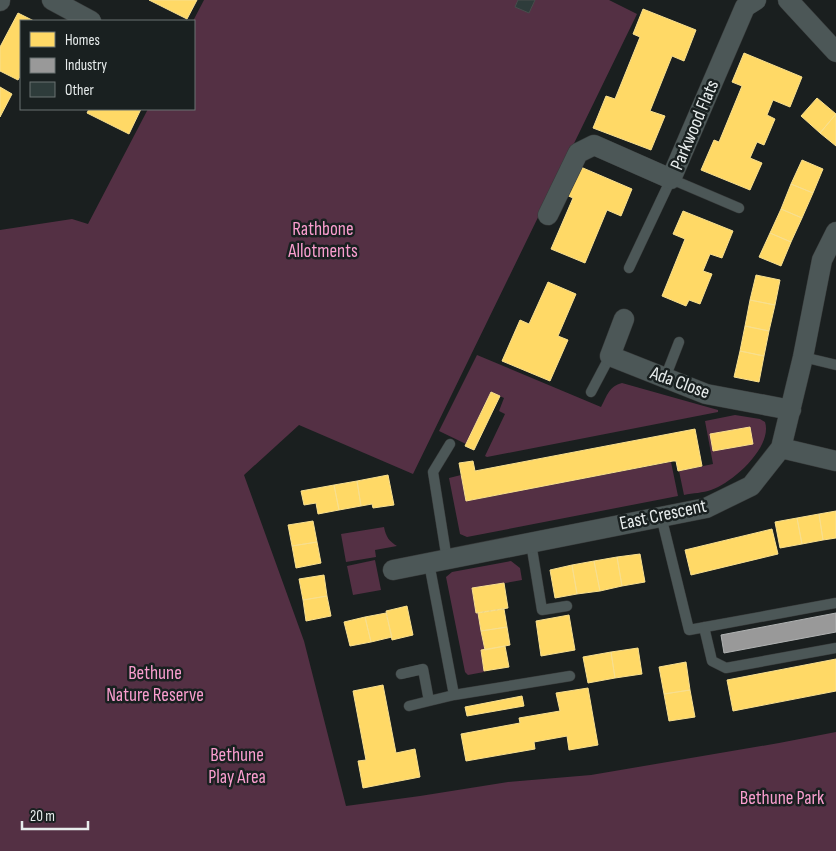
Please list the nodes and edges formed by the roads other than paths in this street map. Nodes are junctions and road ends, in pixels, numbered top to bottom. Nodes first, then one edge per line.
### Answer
1 (52, 0) edge
2 (756, 0) edge
3 (788, 0) edge
4 (89, 20) edge
5 (835, 49) edge
6 (671, 179) junction
7 (739, 208) dead end
8 (548, 215) dead end
9 (836, 232) edge
10 (629, 268) dead end
11 (624, 319) dead end
12 (679, 342) dead end
13 (610, 356) junction
14 (803, 358) junction
15 (836, 365) edge
16 (665, 378) junction
17 (591, 392) dead end
18 (791, 410) junction
19 (450, 444) dead end
20 (781, 448) junction
21 (836, 462) edge
22 (660, 516) junction
23 (531, 543) junction
24 (438, 561) junction
25 (393, 570) dead end
26 (836, 603) edge
27 (567, 606) dead end
28 (704, 627) junction
29 (836, 648) edge
30 (401, 674) dead end
31 (570, 676) dead end
32 (454, 696) junction
33 (429, 701) junction
34 (409, 706) dead end

1 - 4 street
2 - 6 street, Parkwood Flats
3 - 5 street
6 - 7 lane
6 - 8 street, Parkwood Flats
6 - 10 lane
9 - 14 street, East Crescent
11 - 13 street
12 - 16 lane
13 - 16 street, Ada Close
13 - 17 lane
14 - 15 lane
14 - 18 street, East Crescent
16 - 18 street, Ada Close
18 - 20 street, East Crescent
19 - 24 lane
20 - 21 street
20 - 22 street, East Crescent
22 - 23 street, East Crescent
22 - 28 lane
23 - 24 street, East Crescent
23 - 27 lane
24 - 25 street, East Crescent
24 - 32 lane
26 - 28 lane
28 - 29 lane
30 - 33 lane
31 - 32 lane
32 - 33 lane
33 - 34 lane

